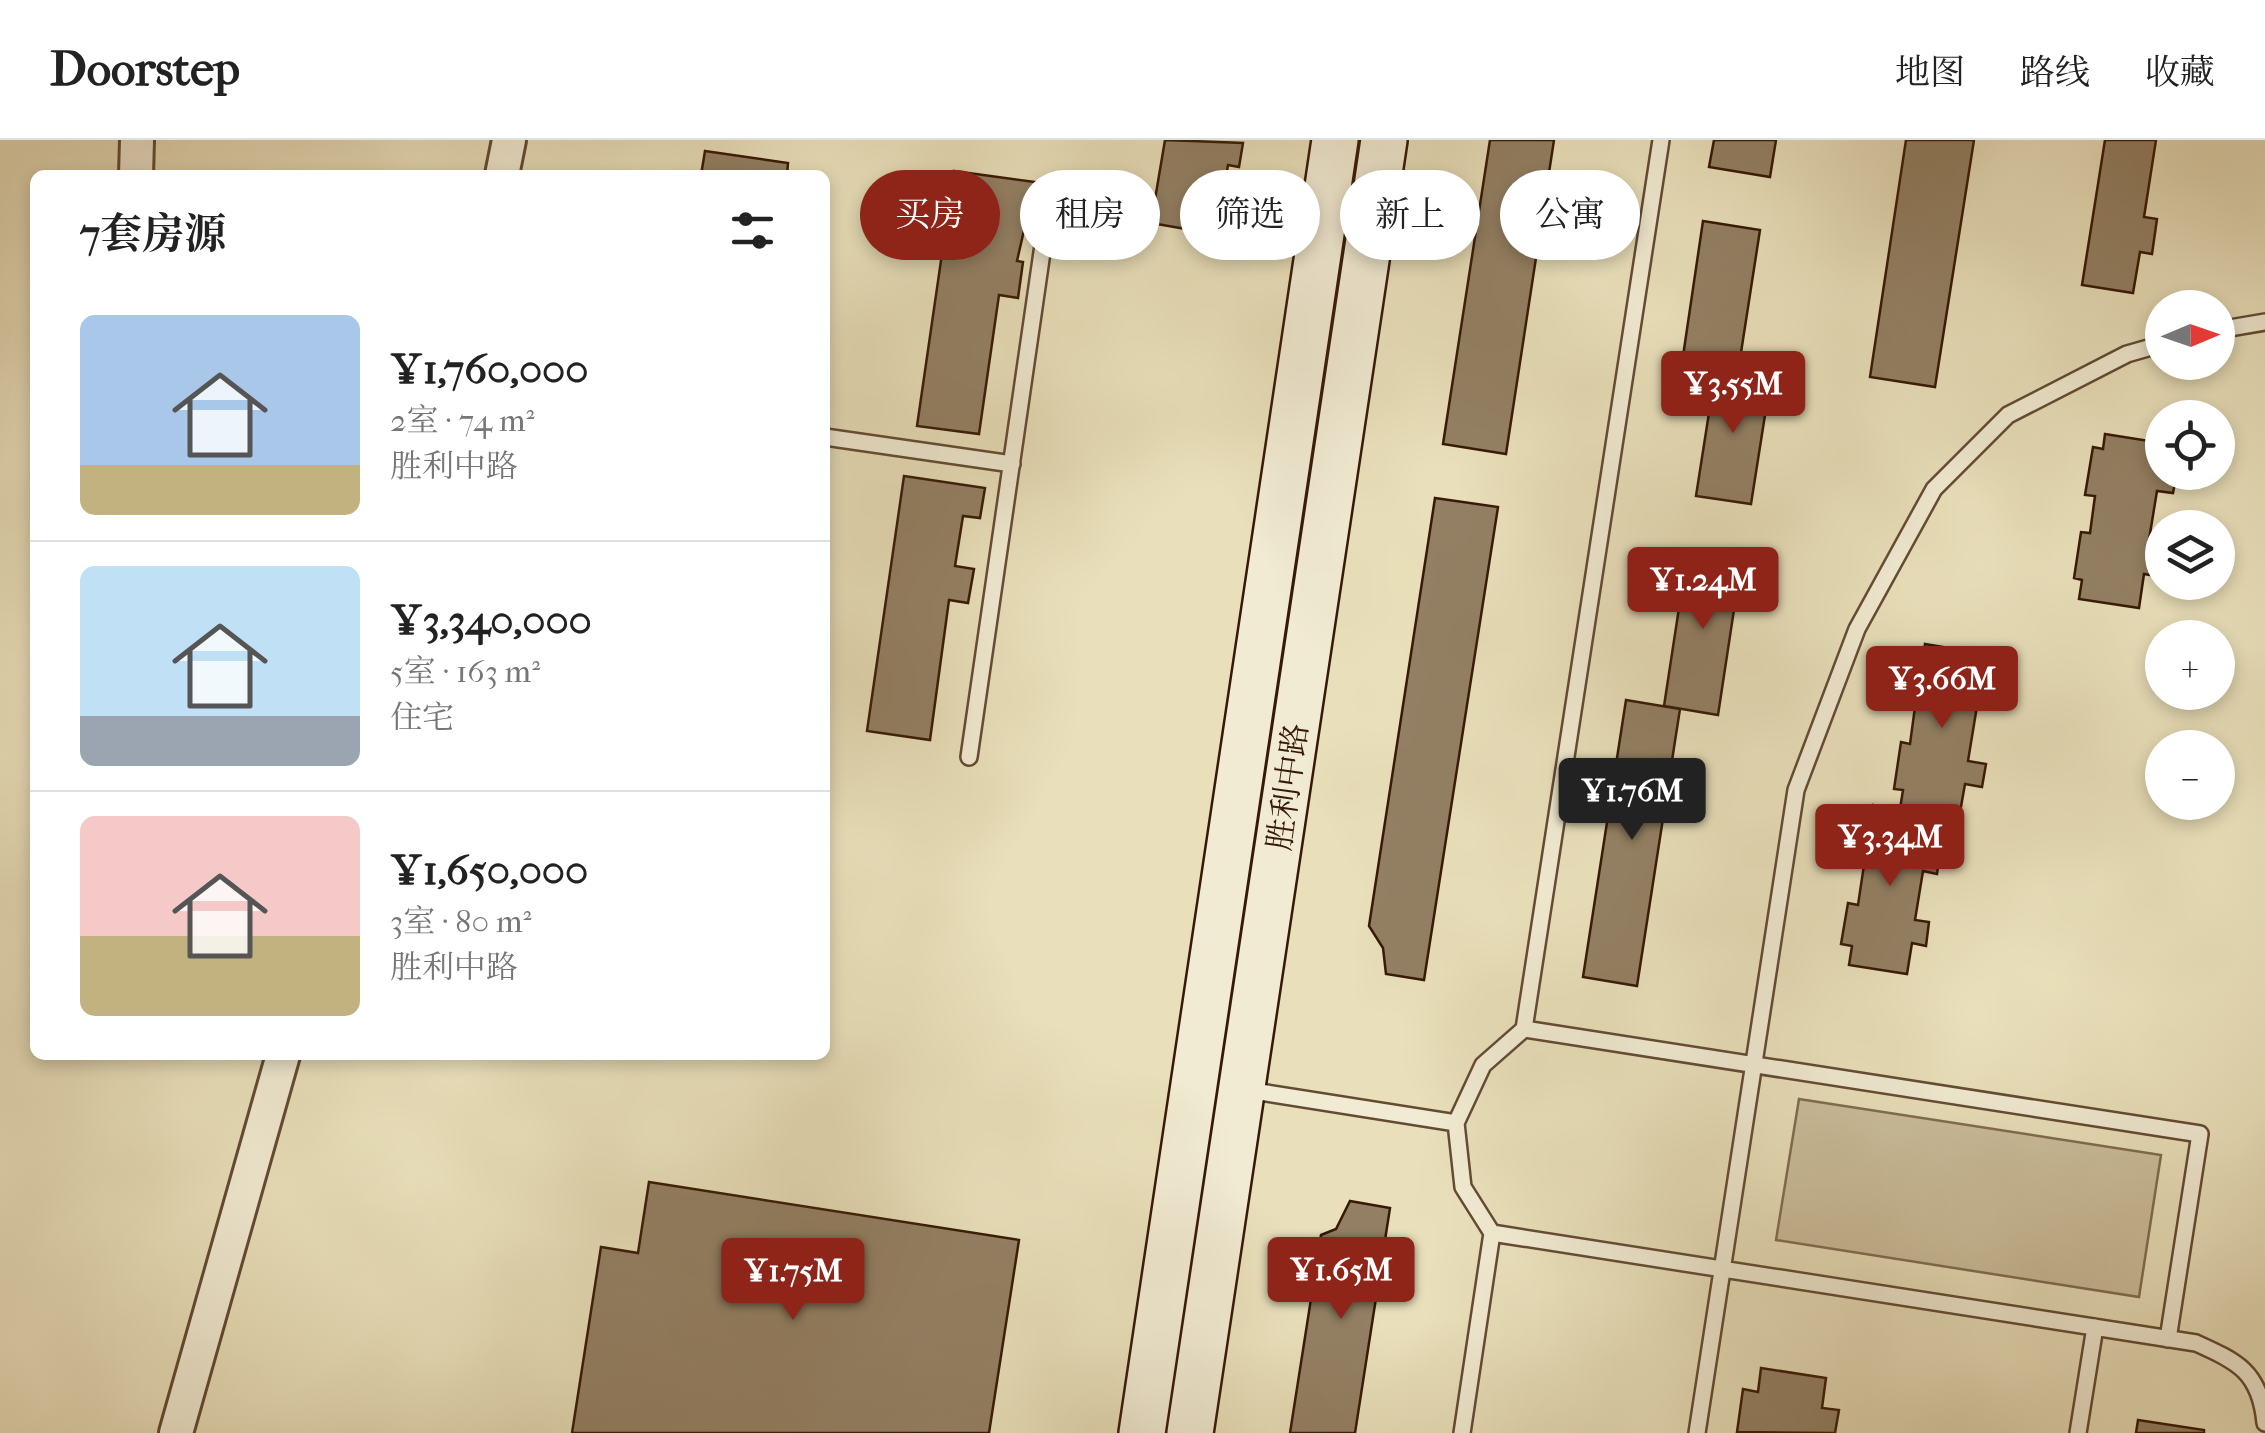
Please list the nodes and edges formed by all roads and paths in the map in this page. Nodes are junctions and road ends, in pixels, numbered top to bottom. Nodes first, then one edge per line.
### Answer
1 (137, 140) edge
2 (509, 140) edge
3 (1335, 140) edge
4 (1384, 140) edge
5 (1661, 140) edge
6 (136, 170) edge
7 (503, 170) edge
8 (1041, 260) edge
9 (2265, 322) edge
10 (2235, 327) edge
11 (2145, 349) edge
12 (830, 438) edge
13 (1012, 464) junction
14 (970, 756) dead end
15 (1524, 1029) junction
16 (283, 1060) edge
17 (1754, 1064) junction
18 (1242, 1089) junction
19 (1456, 1123) junction
20 (1492, 1233) junction
21 (1723, 1269) junction
22 (2095, 1328) junction
23 (2168, 1339) junction
24 (2265, 1423) edge
25 (176, 1433) edge
26 (1142, 1433) edge
27 (1190, 1433) edge
28 (1462, 1433) edge
29 (1697, 1433) edge
30 (2078, 1433) edge

1 - 6 street
2 - 7 street
3 - 26 street, 胜利中路
4 - 18 street, 胜利中路
5 - 15 lane
8 - 13 lane
9 - 10 lane
11 - 17 lane
12 - 13 lane
13 - 14 lane
15 - 17 lane
15 - 19 lane
16 - 25 street
17 - 21 lane
17 - 23 lane
18 - 19 lane
18 - 27 street, 胜利中路
19 - 20 lane
20 - 21 lane
20 - 28 lane
21 - 22 lane
21 - 29 lane
22 - 23 lane
22 - 30 lane
23 - 24 lane

